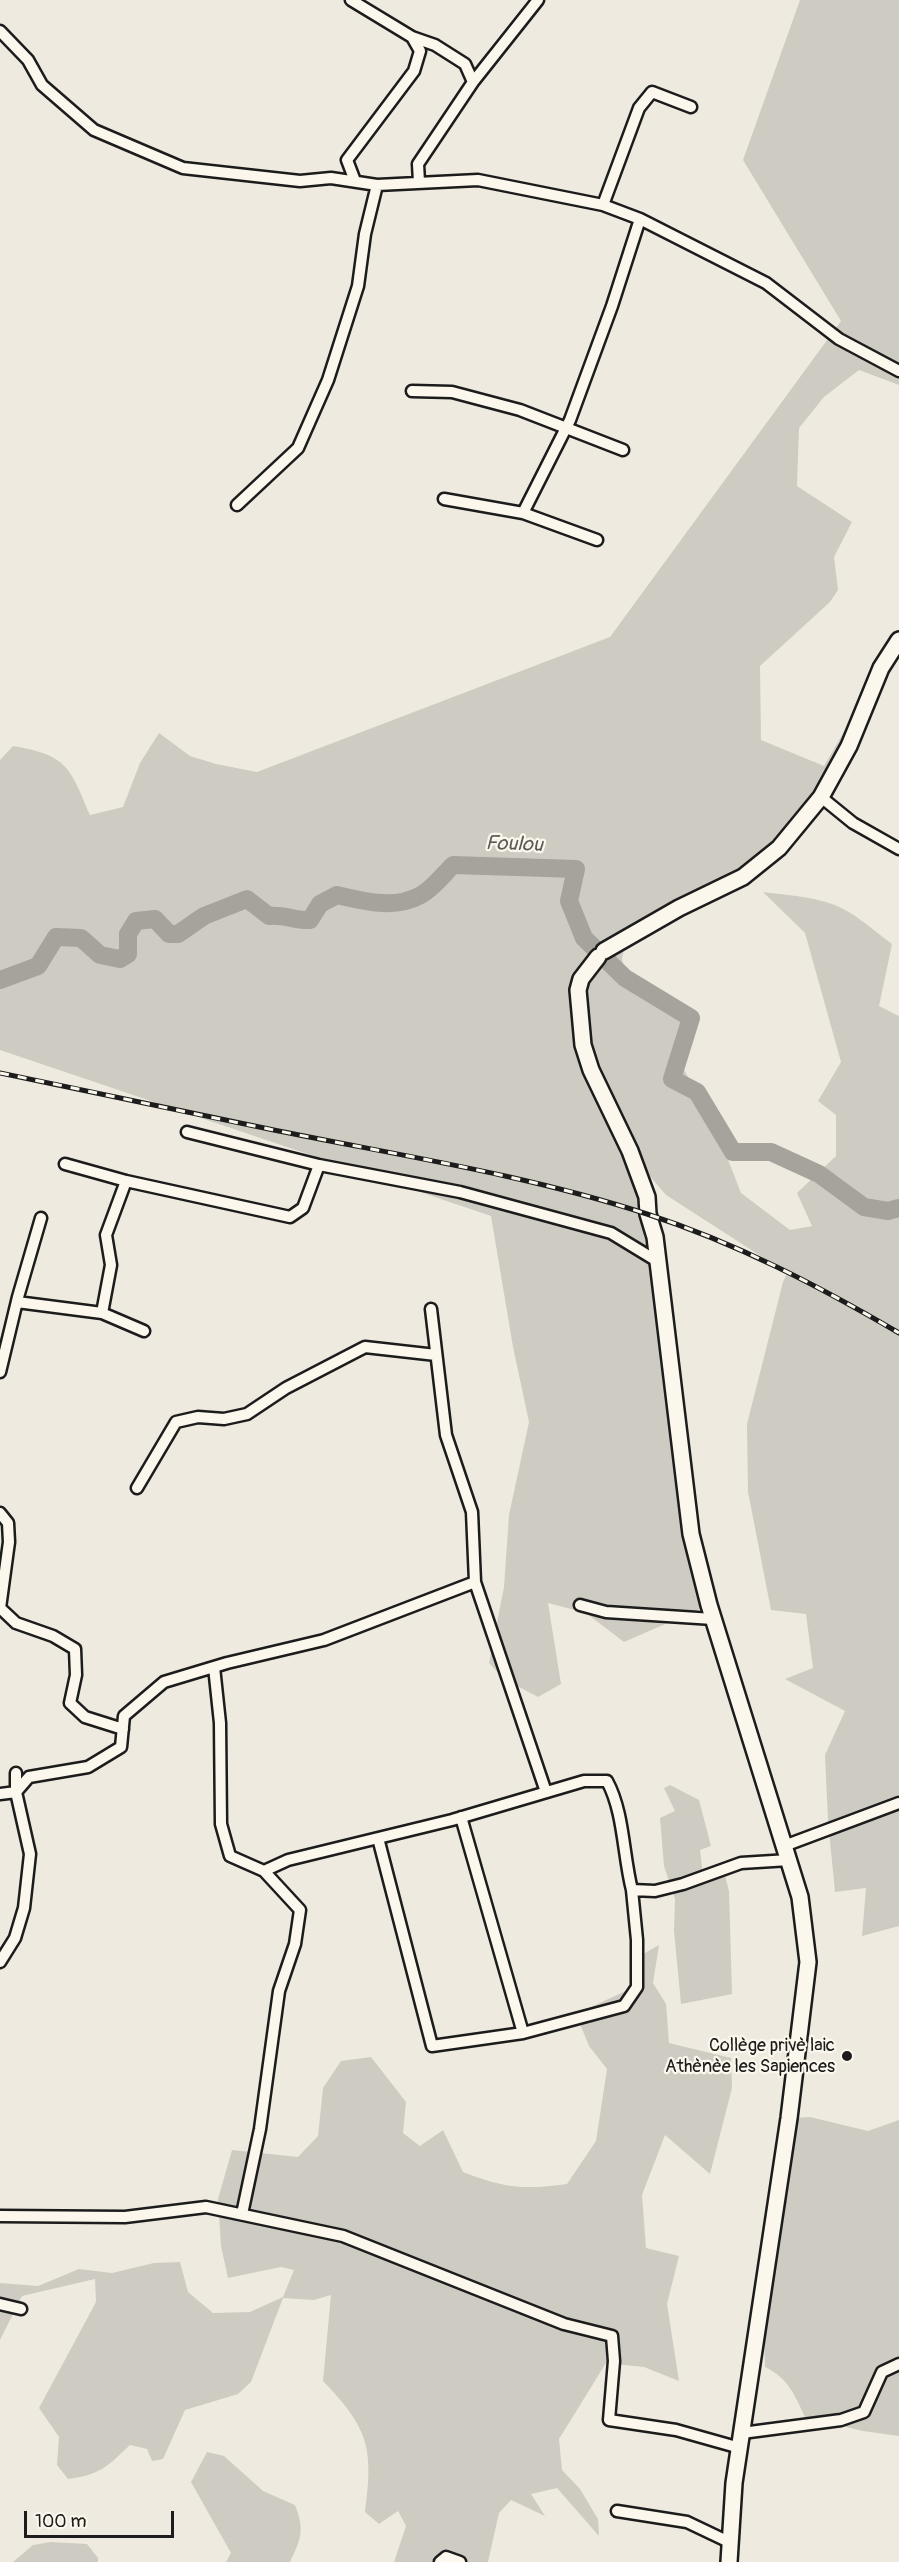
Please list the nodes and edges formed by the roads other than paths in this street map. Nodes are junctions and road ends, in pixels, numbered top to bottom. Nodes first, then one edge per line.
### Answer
1 (351, 0) edge
2 (538, 0) edge
3 (0, 31) edge
4 (412, 37) junction
5 (473, 82) junction
6 (691, 107) dead end
7 (355, 182) junction
8 (419, 182) junction
9 (377, 185) junction
10 (603, 205) junction
11 (640, 219) junction
12 (899, 371) edge
13 (412, 391) dead end
14 (566, 428) junction
15 (623, 450) dead end
16 (444, 500) dead end
17 (237, 506) dead end
18 (523, 513) junction
19 (597, 540) dead end
20 (899, 640) edge
21 (821, 797) junction
22 (899, 849) edge
23 (187, 1132) dead end
24 (64, 1164) dead end
25 (319, 1165) junction
26 (126, 1181) junction
27 (41, 1218) dead end
28 (657, 1261) junction
29 (16, 1302) junction
30 (431, 1309) dead end
31 (102, 1313) junction
32 (144, 1331) dead end
33 (436, 1355) junction
34 (0, 1372) edge
35 (137, 1488) dead end
36 (0, 1513) edge
37 (475, 1582) junction
38 (580, 1605) dead end
39 (713, 1619) junction
40 (214, 1666) junction
41 (123, 1729) junction
42 (16, 1773) dead end
43 (16, 1791) junction
44 (546, 1792) junction
45 (0, 1794) edge
46 (899, 1803) edge
47 (461, 1817) junction
48 (378, 1838) junction
49 (786, 1853) junction
50 (264, 1871) junction
51 (632, 1890) junction
52 (0, 1962) edge
53 (523, 2033) junction
54 (242, 2214) junction
55 (0, 2216) edge
56 (0, 2304) edge
57 (21, 2309) dead end
58 (899, 2364) edge
59 (742, 2433) junction
60 (740, 2448) junction
61 (617, 2511) dead end
62 (729, 2542) junction
63 (440, 2562) edge
64 (460, 2562) edge
65 (729, 2562) edge

1 - 4 street
2 - 5 street
3 - 7 street
4 - 5 street
4 - 7 street
5 - 8 street
6 - 10 street
7 - 9 street
8 - 9 street
8 - 10 street
9 - 17 street
10 - 11 street
11 - 12 street
11 - 14 street
13 - 14 street
14 - 15 street
14 - 18 street
16 - 18 street
18 - 19 street
20 - 21 street
21 - 22 street
21 - 28 street
23 - 25 street
24 - 26 street
25 - 26 street
25 - 28 street
26 - 31 street
27 - 29 street
28 - 39 street
29 - 31 street
29 - 34 street
30 - 33 street
31 - 32 street
33 - 35 street
33 - 37 street
36 - 41 street
37 - 40 street
37 - 44 street
38 - 39 street
39 - 49 street
40 - 41 street
40 - 50 street
41 - 43 street
42 - 43 street
43 - 45 street
43 - 52 street
44 - 47 street
44 - 51 street
46 - 49 street
47 - 48 street
47 - 53 street
48 - 50 street
48 - 53 street
49 - 51 street
49 - 59 street
50 - 54 street
51 - 53 street
54 - 55 street
54 - 60 street
56 - 57 street
58 - 59 street
59 - 60 street
60 - 62 street
61 - 62 street
62 - 65 street
63 - 64 street

